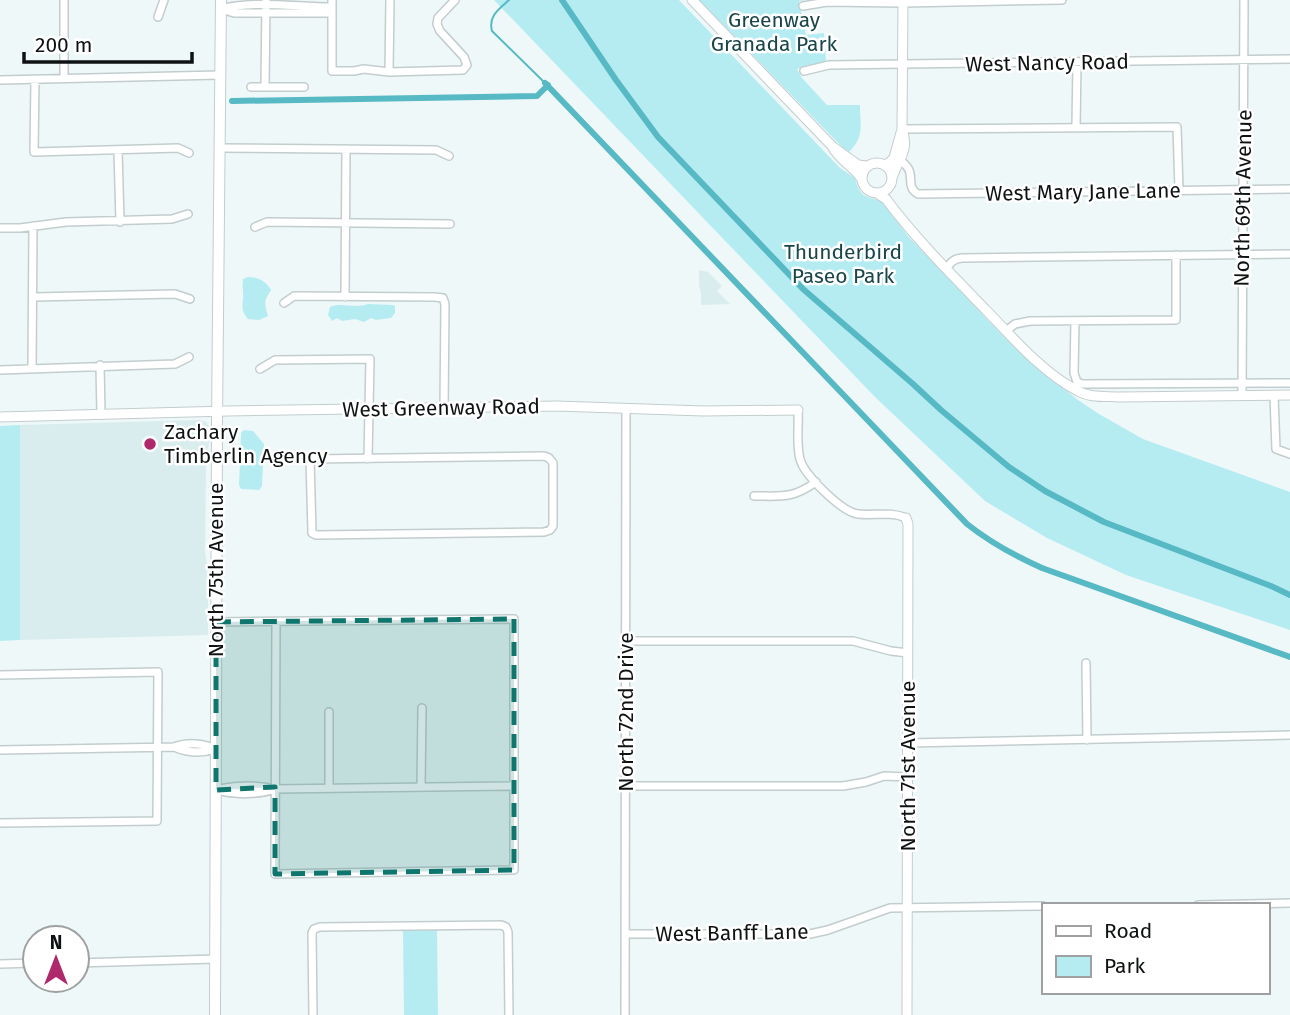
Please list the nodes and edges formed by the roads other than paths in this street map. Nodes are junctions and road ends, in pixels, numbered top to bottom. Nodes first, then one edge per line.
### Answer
1 (64, 0) edge
2 (164, 0) edge
3 (390, 0) edge
4 (455, 0) edge
5 (692, 0) edge
6 (1062, 0) edge
7 (1244, 0) edge
8 (903, 1) edge
9 (221, 4) edge
10 (306, 5) junction
11 (266, 6) edge
12 (803, 6) dead end
13 (331, 7) edge
14 (306, 14) junction
15 (158, 16) dead end
16 (1244, 60) junction
17 (1290, 60) edge
18 (1077, 62) junction
19 (904, 64) junction
20 (804, 71) dead end
21 (389, 72) junction
22 (220, 75) junction
23 (64, 78) junction
24 (35, 79) junction
25 (0, 80) edge
26 (251, 87) dead end
27 (265, 87) junction
28 (304, 87) dead end
29 (1076, 127) junction
30 (902, 129) junction
31 (832, 146) junction
32 (219, 148) junction
33 (346, 149) junction
34 (118, 150) junction
35 (189, 153) dead end
36 (449, 156) dead end
37 (901, 161) junction
38 (884, 165) junction
39 (867, 166) junction
40 (861, 178) junction
41 (891, 182) junction
42 (1290, 189) edge
43 (1178, 190) junction
44 (1243, 190) junction
45 (878, 194) junction
46 (188, 215) dead end
47 (120, 222) junction
48 (345, 222) junction
49 (450, 224) dead end
50 (33, 226) junction
51 (908, 226) junction
52 (255, 227) dead end
53 (0, 228) edge
54 (1290, 254) edge
55 (1176, 255) junction
56 (1242, 255) junction
57 (946, 269) junction
58 (33, 297) junction
59 (345, 298) junction
60 (190, 299) dead end
61 (284, 303) dead end
62 (1075, 321) junction
63 (1006, 331) junction
64 (189, 357) dead end
65 (100, 365) junction
66 (32, 369) junction
67 (260, 369) dead end
68 (0, 370) edge
69 (1290, 383) edge
70 (1242, 384) junction
71 (1078, 387) junction
72 (1290, 395) edge
73 (1242, 396) junction
74 (1275, 396) junction
75 (369, 409) junction
76 (444, 409) junction
77 (626, 409) junction
78 (798, 410) joint
79 (217, 412) junction
80 (101, 415) junction
81 (0, 417) edge
82 (1290, 454) edge
83 (368, 459) junction
84 (816, 482) junction
85 (754, 496) dead end
86 (906, 518) joint
87 (216, 622) junction
88 (276, 622) junction
89 (626, 641) junction
90 (908, 653) junction
91 (1086, 663) dead end
92 (0, 675) edge
93 (422, 708) dead end
94 (328, 712) dead end
95 (1290, 735) edge
96 (1087, 740) junction
97 (908, 743) junction
98 (157, 747) junction
99 (216, 749) junction
100 (0, 750) edge
101 (908, 777) junction
102 (514, 786) junction
103 (626, 786) junction
104 (422, 787) junction
105 (329, 788) junction
106 (275, 789) junction
107 (216, 790) junction
108 (0, 823) edge
109 (1269, 903) edge
110 (1290, 903) edge
111 (1042, 906) edge
112 (907, 907) junction
113 (626, 934) junction
114 (215, 959) junction
115 (91, 962) edge
116 (21, 963) edge
117 (0, 964) edge
118 (215, 1015) edge
119 (313, 1015) edge
120 (509, 1015) edge
121 (625, 1015) edge
122 (908, 1015) edge

1 - 23 street
2 - 15 street
3 - 21 street
4 - 21 street
5 - 31 street
6 - 8 street
7 - 16 street, North 69th Avenue
8 - 12 street
8 - 19 street
9 - 11 street
9 - 22 main road, North 75th Avenue
10 - 11 street
10 - 13 street
10 - 14 street
11 - 14 street
11 - 27 street
13 - 14 street
13 - 21 street
16 - 17 street, West Nancy Road
16 - 18 street, West Nancy Road
16 - 44 street, North 69th Avenue
18 - 19 street, West Nancy Road
18 - 29 street
19 - 20 street, West Nancy Road
19 - 30 street
22 - 23 street
22 - 32 main road, North 75th Avenue
23 - 24 street
24 - 25 street
24 - 34 street
26 - 27 street
27 - 28 street
29 - 30 street
29 - 43 street
30 - 37 street
30 - 38 street
31 - 39 street
31 - 40 street
32 - 33 street
32 - 79 main road, North 75th Avenue
33 - 36 street
33 - 48 street
34 - 35 street
34 - 47 street
37 - 41 street
37 - 43 street, West Mary Jane Lane
38 - 39 street
38 - 41 street
39 - 40 street
40 - 45 street
41 - 45 street
41 - 51 street
42 - 44 street, West Mary Jane Lane
43 - 44 street, West Mary Jane Lane
44 - 56 street, North 69th Avenue
45 - 51 street
46 - 47 street
47 - 50 street
48 - 49 street
48 - 52 street
48 - 59 street
50 - 53 street
50 - 58 street
51 - 57 street
54 - 56 street
55 - 56 street
55 - 57 street
55 - 62 street
56 - 70 street, North 69th Avenue
57 - 63 street
58 - 60 street
58 - 66 street
59 - 61 street
59 - 76 street
62 - 63 street
62 - 71 street
63 - 71 street
64 - 65 street
65 - 66 street
65 - 80 street
66 - 68 street
67 - 75 street
69 - 70 street
70 - 71 street
70 - 73 street, North 69th Avenue
71 - 73 street
72 - 74 street
73 - 74 street
74 - 82 street
75 - 76 street, West Greenway Road
75 - 79 street, West Greenway Road
75 - 83 street
76 - 77 street, West Greenway Road
77 - 78 street, West Greenway Road
77 - 89 street, North 72nd Drive
78 - 84 street
79 - 80 street, West Greenway Road
79 - 87 main road, North 75th Avenue
80 - 81 street, West Greenway Road
83 - 83 street
84 - 85 street
84 - 86 street
86 - 90 street, North 71st Avenue
87 - 88 street
87 - 99 main road, North 75th Avenue
88 - 102 street
88 - 106 street
89 - 90 street
89 - 103 street, North 72nd Drive
90 - 97 street, North 71st Avenue
91 - 96 street
92 - 98 street
93 - 104 street
94 - 105 street
95 - 96 street
96 - 97 street
97 - 101 street, North 71st Avenue
98 - 99 street
98 - 100 street
98 - 108 street
99 - 107 main road, North 75th Avenue
101 - 103 street
101 - 112 street, North 71st Avenue
102 - 104 street
102 - 106 street
103 - 113 street, North 72nd Drive
104 - 105 street
105 - 106 street
106 - 107 street
107 - 114 main road, North 75th Avenue
109 - 110 street
111 - 112 street, West Banff Lane
112 - 113 street, West Banff Lane
112 - 122 street, North 71st Avenue
113 - 121 street, North 72nd Drive
114 - 115 street
114 - 118 main road, North 75th Avenue
116 - 117 street
119 - 120 street

